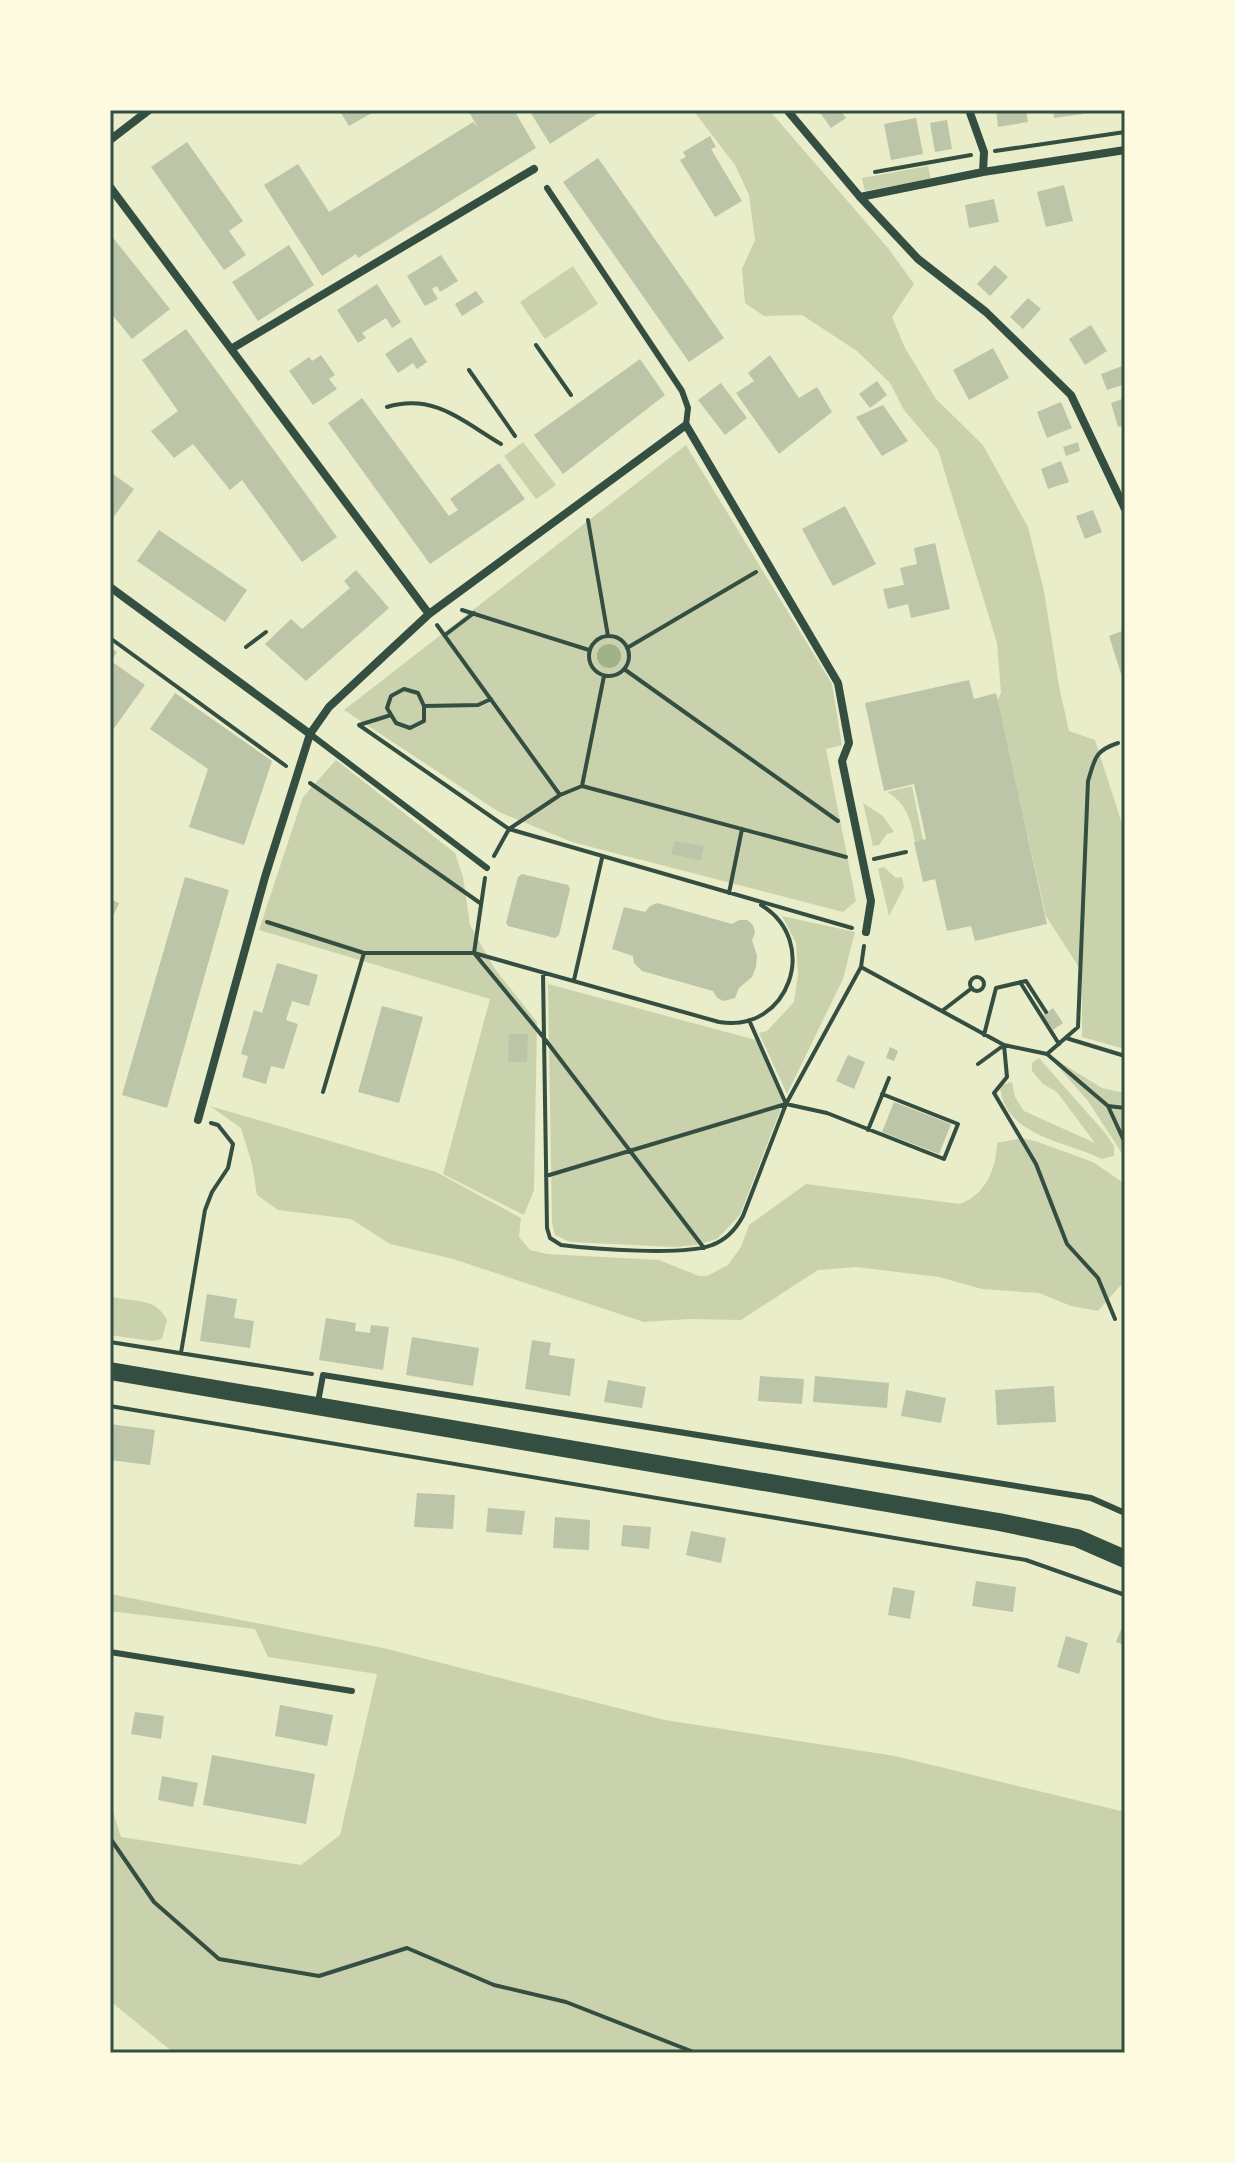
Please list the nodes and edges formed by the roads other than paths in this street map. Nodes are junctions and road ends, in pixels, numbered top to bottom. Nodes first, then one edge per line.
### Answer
1 (149, 110) edge
2 (787, 110) edge
3 (969, 110) edge
4 (110, 140) edge
5 (1125, 150) edge
6 (534, 169) dead end
7 (983, 172) junction
8 (110, 187) edge
9 (547, 188) dead end
10 (860, 197) junction
11 (231, 349) junction
12 (686, 425) junction
13 (1125, 509) edge
14 (110, 587) edge
15 (429, 614) junction
16 (310, 734) junction
17 (487, 868) road end
18 (866, 932) road end
19 (198, 1120) dead end
20 (110, 1371) edge
21 (318, 1405) junction
22 (1125, 1513) edge
23 (1125, 1559) edge
24 (110, 1652) edge
25 (352, 1691) dead end

1 - 4 street
2 - 10 street
3 - 7 street
5 - 7 street
6 - 11 street
7 - 10 street
8 - 11 street
9 - 12 lane
10 - 13 street
11 - 15 street
12 - 15 street
12 - 18 street
14 - 16 street
15 - 16 street
16 - 17 lane
16 - 19 street
20 - 21 main road
21 - 22 lane
21 - 23 main road
24 - 25 lane

